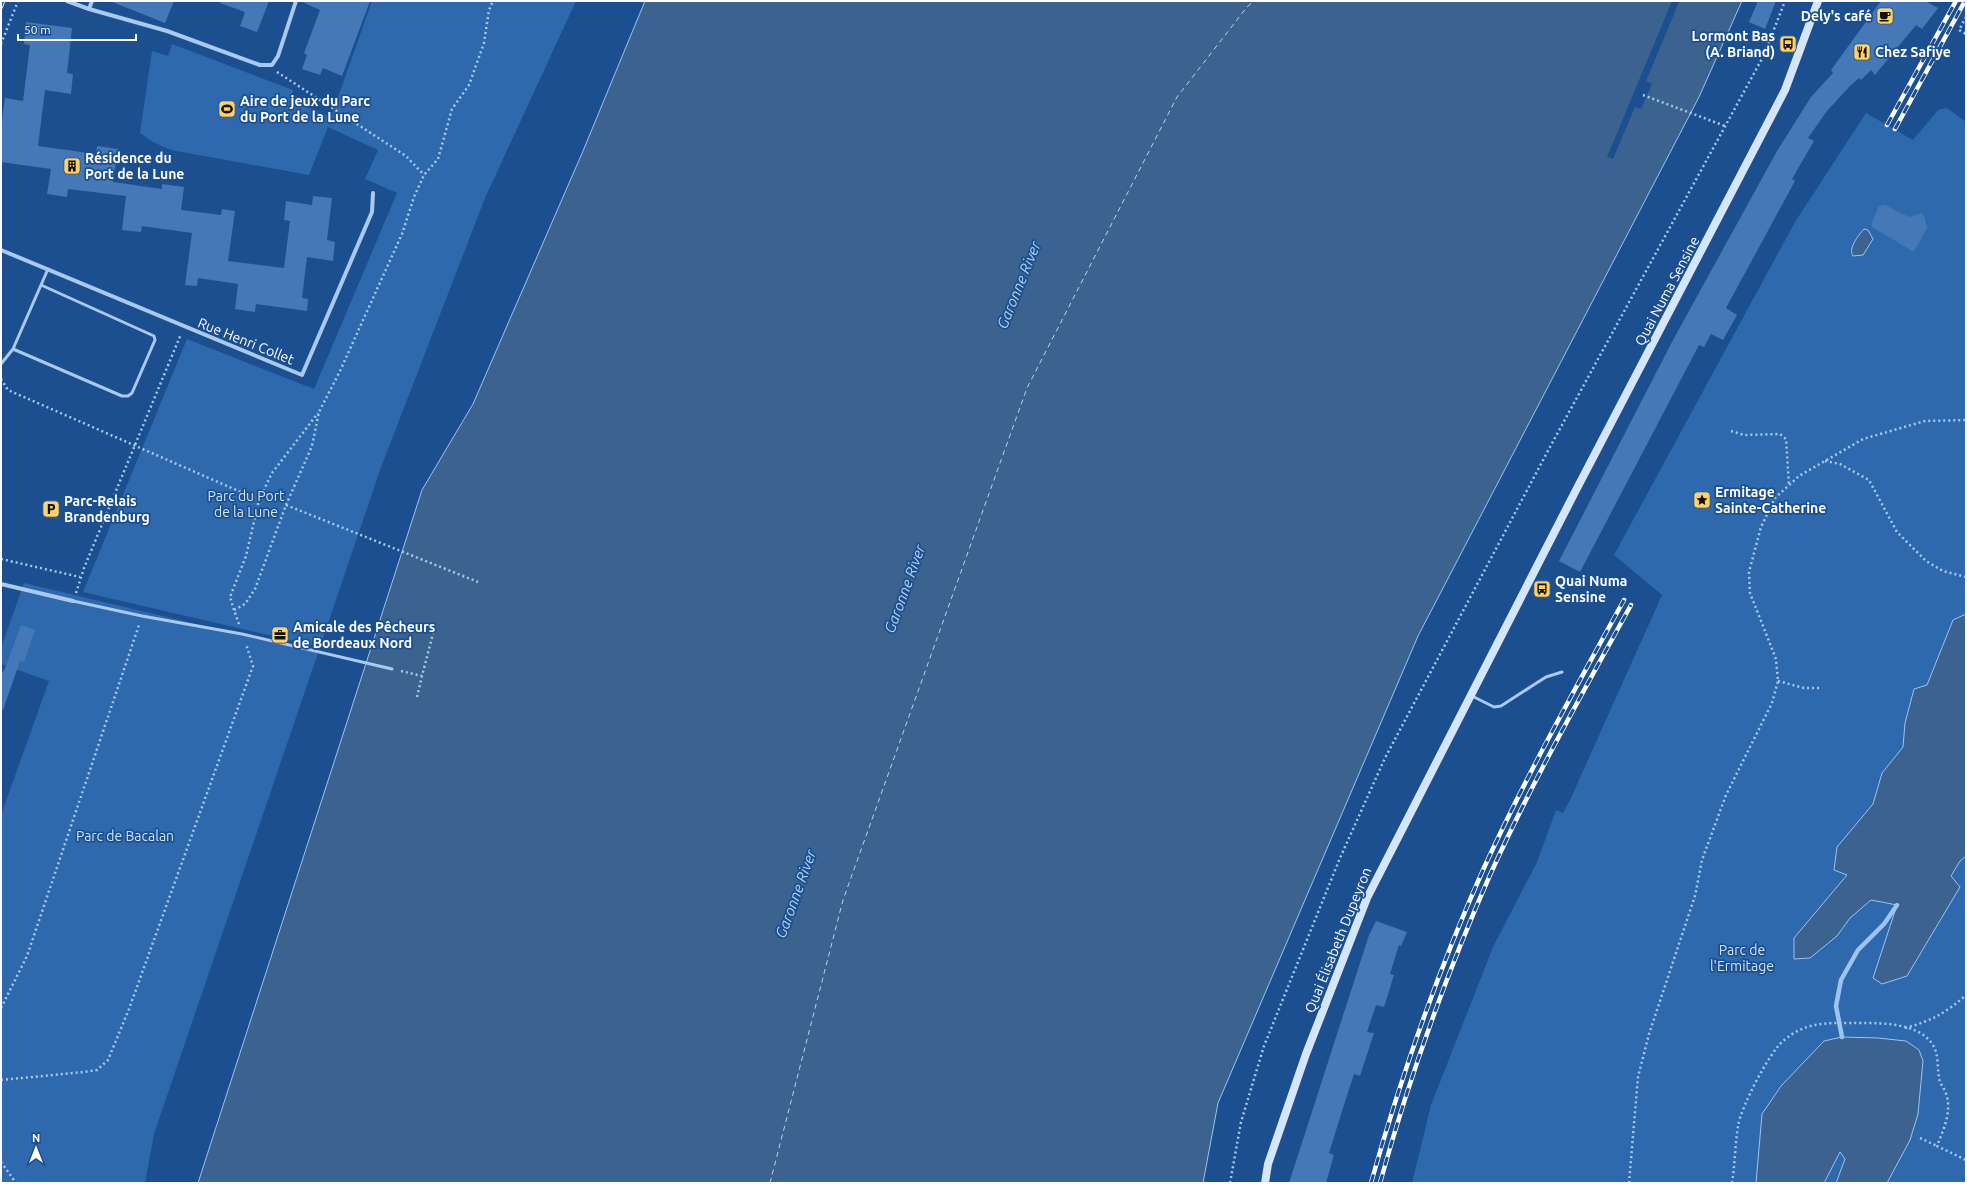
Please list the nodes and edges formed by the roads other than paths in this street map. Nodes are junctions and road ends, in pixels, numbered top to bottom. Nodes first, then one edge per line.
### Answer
1 (68, 1) edge
2 (92, 1) edge
3 (296, 1) edge
4 (1818, 1) edge
5 (89, 9) junction
6 (373, 193) dead end
7 (1, 250) edge
8 (48, 269) junction
9 (41, 285) junction
10 (13, 349) junction
11 (1, 364) edge
12 (1, 585) edge
13 (73, 601) joint
14 (392, 669) road end
15 (1562, 672) dead end
16 (1471, 695) junction
17 (1265, 1183) edge

1 - 5 street
2 - 5 street
3 - 5 street
4 - 16 main road, Quai Numa Sensine
6 - 8 street, Rue Henri Collet
7 - 8 street, Rue Henri Collet
8 - 9 lane
9 - 10 lane
9 - 10 lane
10 - 11 lane
12 - 13 street
13 - 14 lane
15 - 16 lane
16 - 17 main road, Quai Élisabeth Dupeyron

